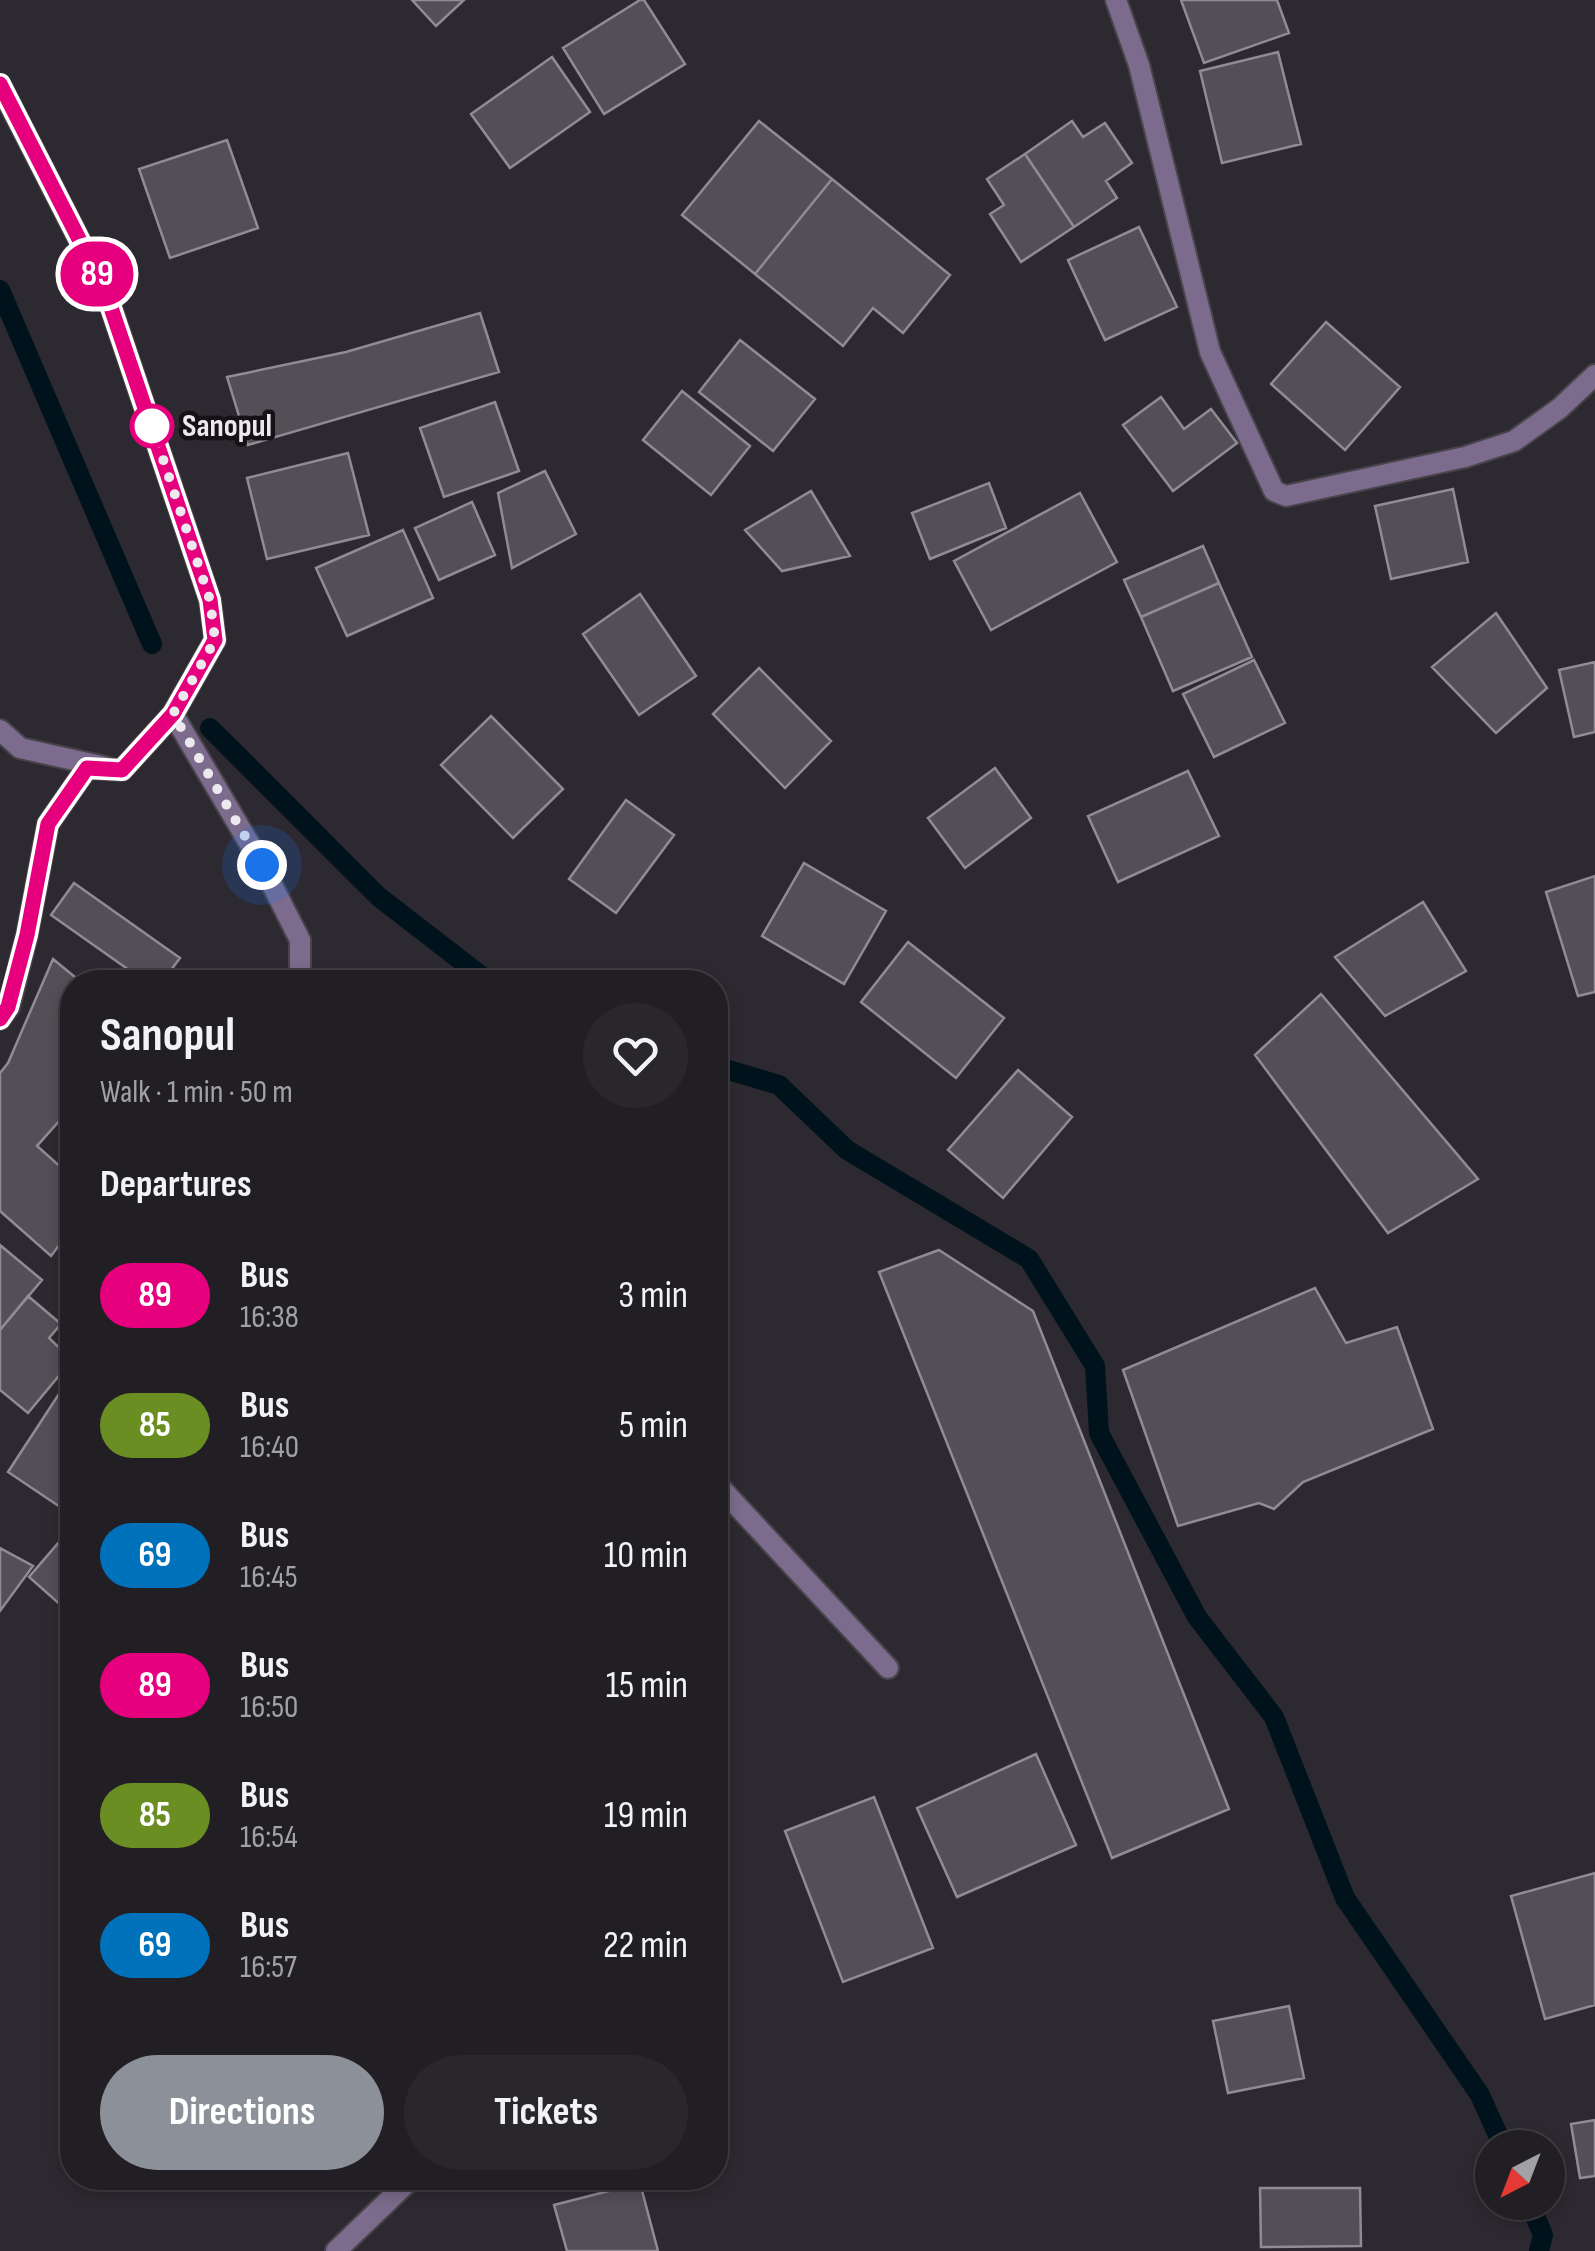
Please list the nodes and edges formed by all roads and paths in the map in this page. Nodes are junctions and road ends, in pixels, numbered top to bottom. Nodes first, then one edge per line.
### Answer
1 (1116, 0) edge
2 (0, 84) edge
3 (1595, 375) edge
4 (173, 714) junction
5 (0, 730) edge
6 (122, 770) junction
7 (300, 970) edge
8 (0, 1019) edge
9 (728, 1496) edge
10 (888, 1668) dead end
11 (400, 2190) edge
12 (336, 2251) edge

1 - 3 street
2 - 4 street
4 - 6 street
4 - 7 street
5 - 6 street
6 - 8 street
9 - 10 street
11 - 12 street

